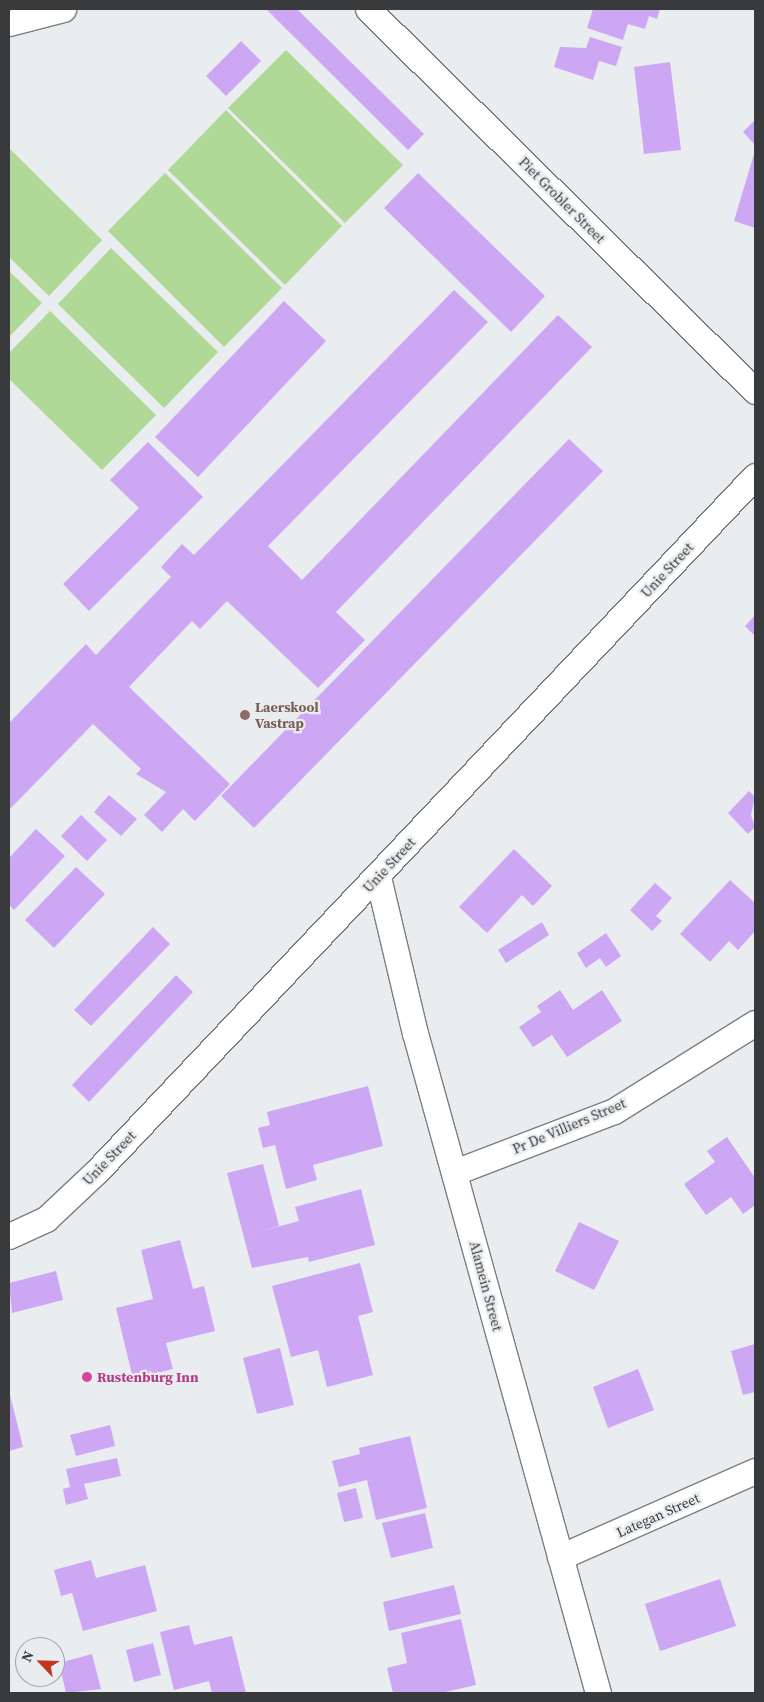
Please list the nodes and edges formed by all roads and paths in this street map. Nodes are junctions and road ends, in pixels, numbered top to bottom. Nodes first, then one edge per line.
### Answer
1 (63, 9) edge
2 (368, 9) edge
3 (9, 23) edge
4 (755, 391) edge
5 (755, 476) edge
6 (378, 877) junction
7 (755, 1024) edge
8 (455, 1172) junction
9 (9, 1236) edge
10 (755, 1471) edge
11 (560, 1557) junction
12 (598, 1693) edge

1 - 3 street
2 - 4 street, Piet Grobler Street
5 - 6 street, Unie Street
6 - 8 street, Alamein Street
6 - 9 street, Unie Street
7 - 8 street, Pr De Villiers Street
8 - 11 street, Alamein Street
10 - 11 street, Lategan Street
11 - 12 street, Alamein Street

